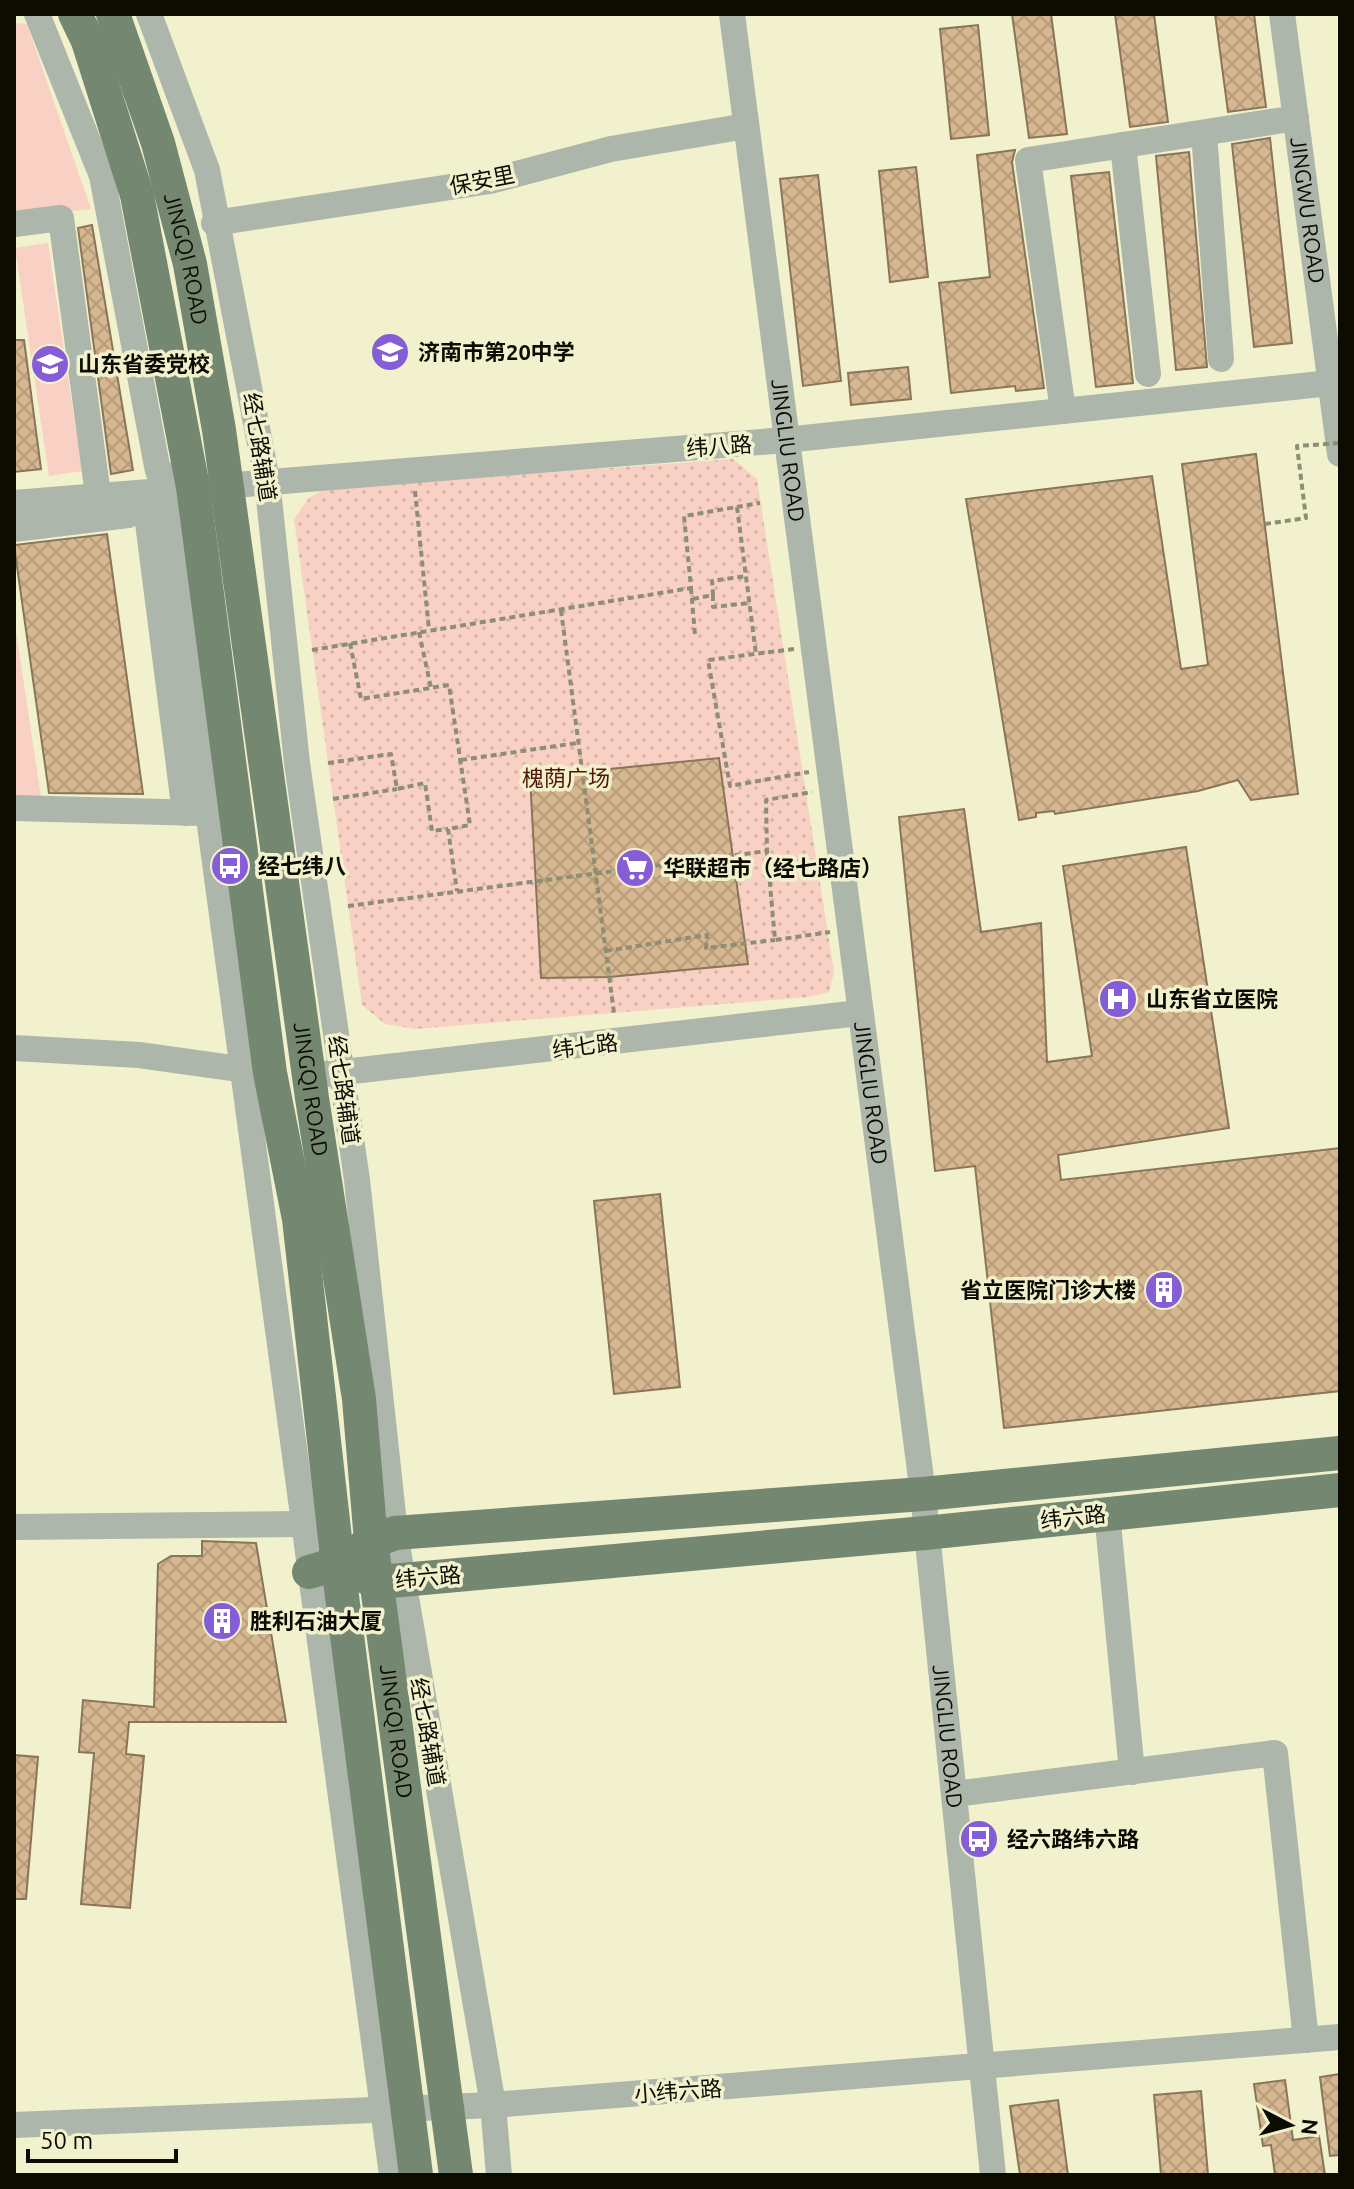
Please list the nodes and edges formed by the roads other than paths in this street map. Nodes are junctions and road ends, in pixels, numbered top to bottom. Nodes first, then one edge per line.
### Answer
1 (37, 14) edge
2 (75, 14) edge
3 (113, 14) edge
4 (149, 14) edge
5 (732, 14) edge
6 (1282, 14) edge
7 (1296, 118) junction
8 (746, 126) junction
9 (1204, 133) junction
10 (1123, 145) junction
11 (214, 223) junction
12 (14, 224) edge
13 (1221, 359) dead end
14 (1148, 374) dead end
15 (1336, 383) edge
16 (1063, 411) junction
17 (785, 440) junction
18 (1340, 454) edge
19 (267, 480) junction
20 (209, 486) junction
21 (98, 495) junction
22 (14, 503) edge
23 (146, 507) junction
24 (14, 529) edge
25 (14, 808) edge
26 (197, 813) junction
27 (859, 1013) junction
28 (14, 1048) edge
29 (258, 1072) junction
30 (326, 1074) junction
31 (1340, 1453) edge
32 (1340, 1490) edge
33 (923, 1494) junction
34 (1107, 1513) junction
35 (303, 1524) junction
36 (14, 1527) edge
37 (925, 1533) junction
38 (383, 1537) junction
39 (324, 1569) junction
40 (389, 1581) junction
41 (1132, 1772) junction
42 (955, 1794) junction
43 (1340, 2037) edge
44 (1306, 2040) junction
45 (983, 2068) junction
46 (493, 2105) junction
47 (449, 2108) junction
48 (397, 2111) junction
49 (14, 2125) edge
50 (392, 2175) edge
51 (416, 2175) edge
52 (456, 2175) edge
53 (499, 2175) edge
54 (993, 2175) edge

1 - 20 street
2 - 20 main road, JINGQI ROAD
3 - 20 main road, JINGQI ROAD
4 - 11 street, 经七路辅道
5 - 8 street, JINGLIU ROAD
6 - 7 street, JINGWU ROAD
7 - 9 street
7 - 15 street, JINGWU ROAD
8 - 11 street, 保安里
8 - 17 street, JINGLIU ROAD
9 - 10 street
9 - 13 street
10 - 14 street
10 - 16 street
11 - 19 street, 经七路辅道
12 - 21 street
15 - 16 street, 纬八路
15 - 18 street, JINGWU ROAD
16 - 17 street, 纬八路
17 - 19 street, 纬八路
17 - 27 street, JINGLIU ROAD
19 - 20 street, 纬八路
19 - 30 street, 经七路辅道
20 - 21 street, 纬八路
20 - 23 street
20 - 26 street
20 - 29 main road, JINGQI ROAD
20 - 30 main road, JINGQI ROAD
21 - 22 street, 纬八路
23 - 24 street
23 - 26 street
25 - 26 street
26 - 29 street
27 - 30 street, 纬七路
27 - 33 street, JINGLIU ROAD
28 - 29 street
29 - 35 street
29 - 39 main road, JINGQI ROAD
30 - 38 main road, JINGQI ROAD
31 - 33 main road, 纬六路
32 - 34 main road, 纬六路
33 - 37 street, JINGLIU ROAD
33 - 38 main road, 纬六路
34 - 37 main road, 纬六路
34 - 41 street
35 - 36 street
35 - 39 street
37 - 40 main road, 纬六路
37 - 42 street, JINGLIU ROAD
38 - 39 main road
38 - 40 main road, JINGQI ROAD
39 - 40 main road, 纬六路
39 - 48 main road, JINGQI ROAD
40 - 46 street, 经七路辅道
40 - 47 main road, JINGQI ROAD
41 - 42 street
41 - 44 street
42 - 45 street, JINGLIU ROAD
43 - 44 street, 小纬六路
44 - 45 street, 小纬六路
45 - 46 street, 小纬六路
45 - 54 street, JINGLIU ROAD
46 - 47 street, 小纬六路
46 - 53 street, 经七路辅道
47 - 48 street, 小纬六路
47 - 52 main road, JINGQI ROAD
48 - 49 street, 小纬六路
48 - 50 street
48 - 51 main road, JINGQI ROAD

